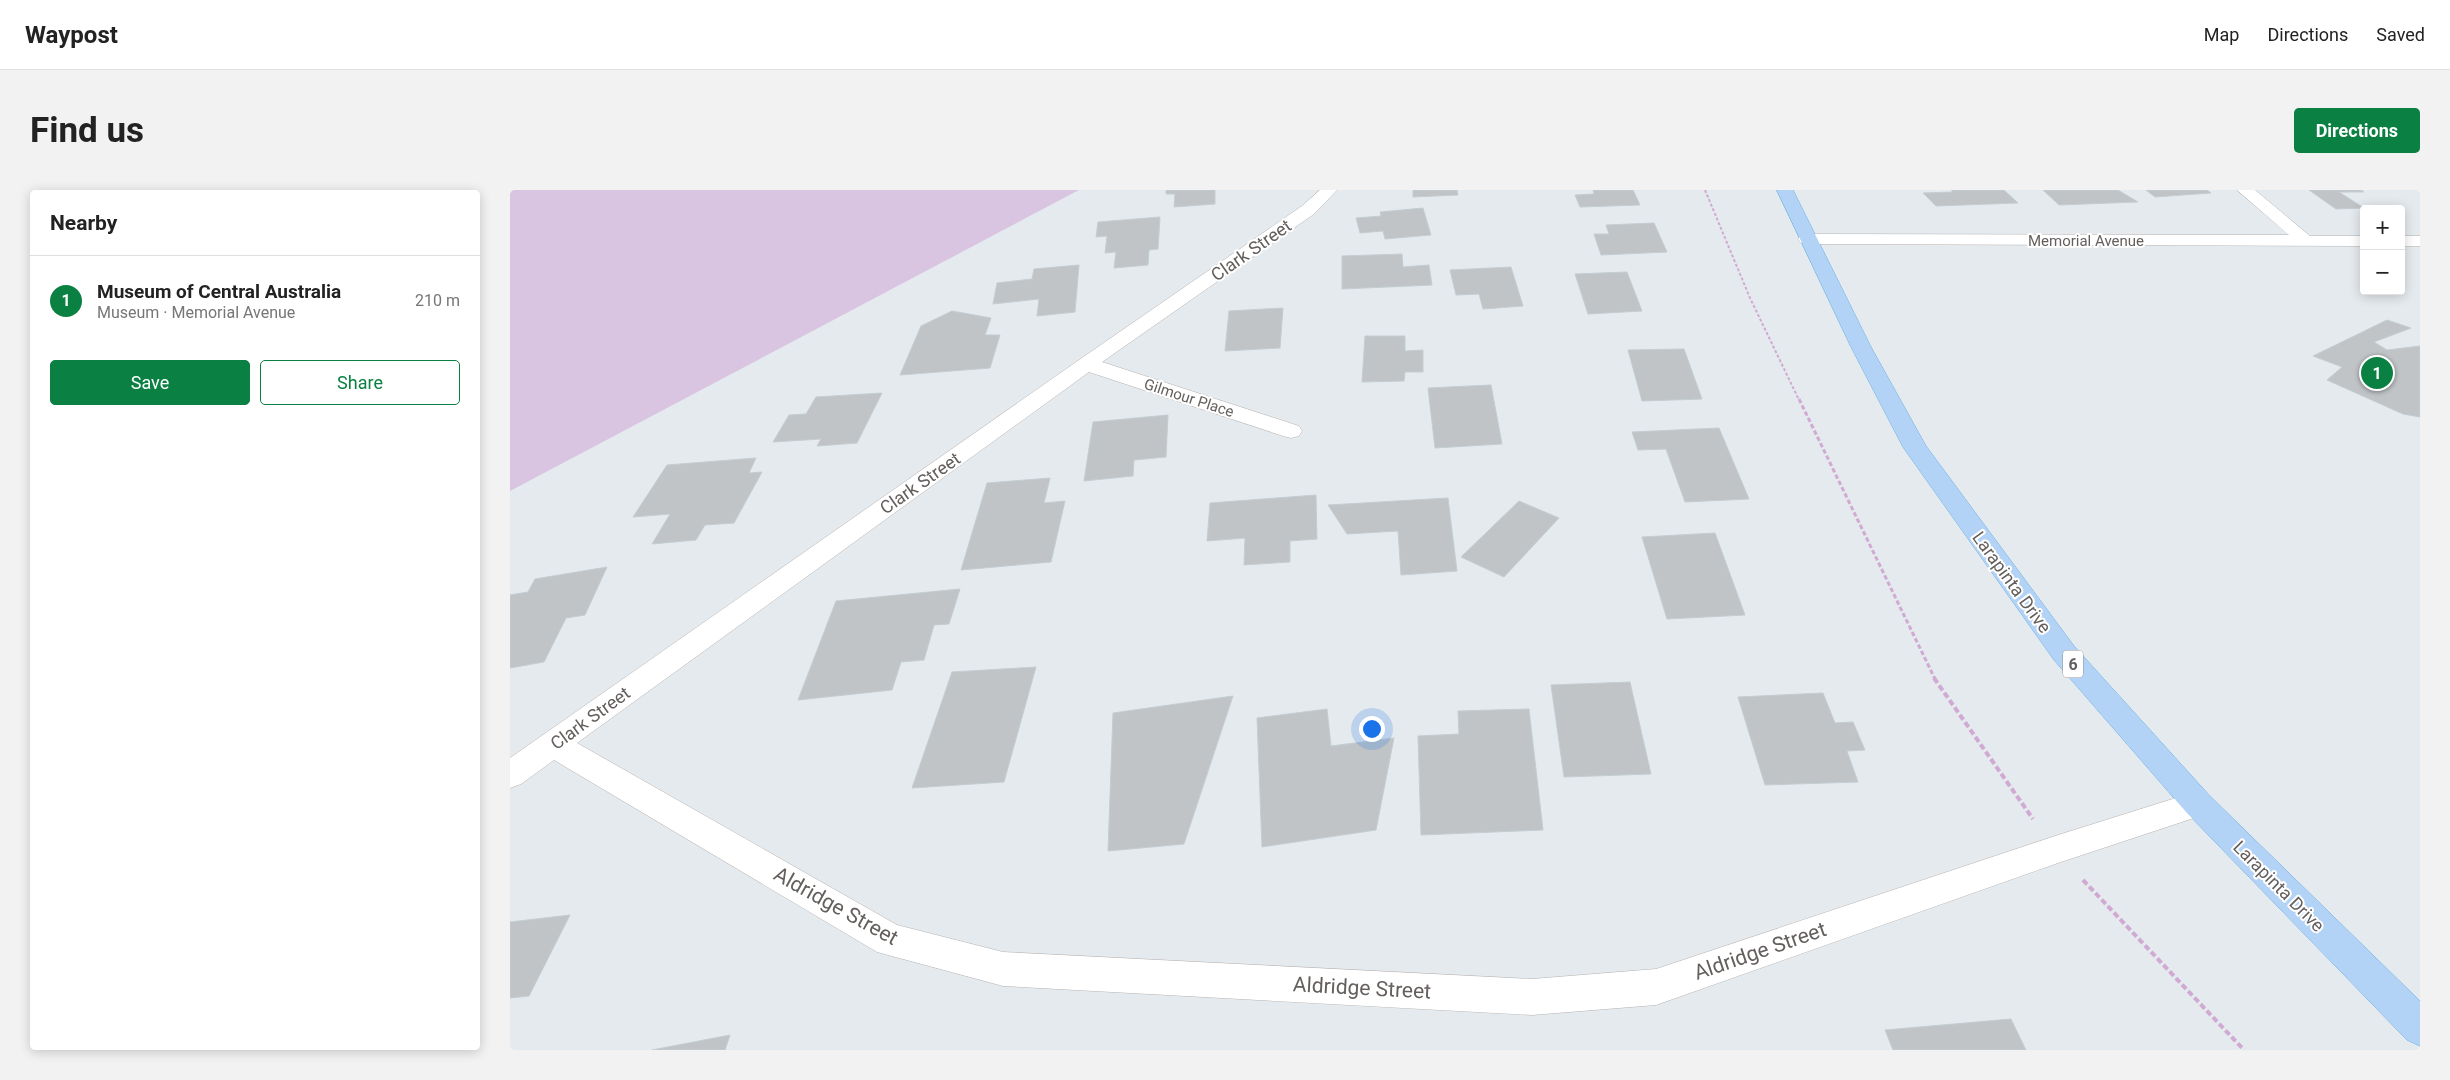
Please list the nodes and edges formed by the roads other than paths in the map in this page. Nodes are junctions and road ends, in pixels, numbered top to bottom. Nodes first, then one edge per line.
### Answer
1 (1329, 190) edge
2 (1785, 190) edge
3 (2245, 190) edge
4 (1807, 239) junction
5 (2405, 241) edge
6 (2420, 241) edge
7 (2308, 242) junction
8 (2360, 242) edge
9 (1086, 364) junction
10 (1291, 431) dead end
11 (552, 744) junction
12 (510, 775) edge
13 (2198, 804) junction
14 (2420, 1027) edge

1 - 9 street, Clark Street
2 - 4 main road, Larapinta Drive / 6
3 - 7 street
4 - 7 street, Memorial Avenue
4 - 13 main road, Larapinta Drive / 6
5 - 6 street
7 - 8 street, Memorial Avenue
9 - 10 street, Gilmour Place
9 - 11 street, Clark Street
11 - 12 street, Clark Street
11 - 13 street, Aldridge Street
13 - 14 main road, Larapinta Drive / 6

